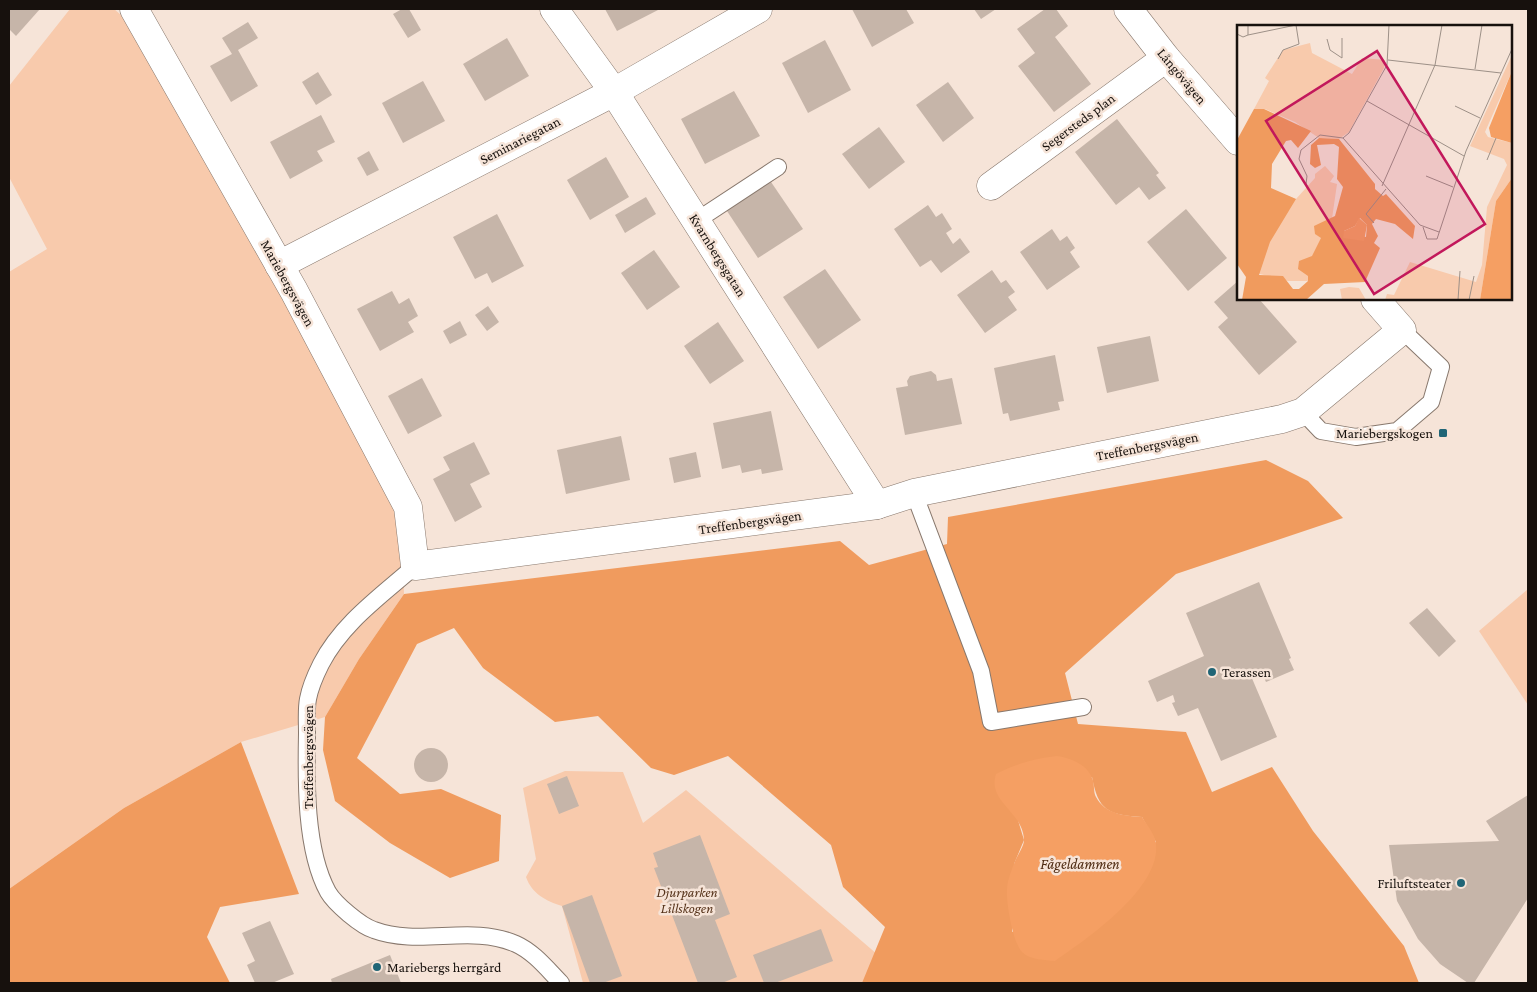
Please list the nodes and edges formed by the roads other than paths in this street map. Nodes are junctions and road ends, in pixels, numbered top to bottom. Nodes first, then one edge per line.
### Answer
1 (134, 9) edge
2 (554, 9) edge
3 (758, 9) edge
4 (1128, 9) edge
5 (1166, 58) junction
6 (614, 92) junction
7 (1237, 140) edge
8 (778, 167) dead end
9 (991, 186) dead end
10 (696, 222) junction
11 (279, 265) junction
12 (1376, 300) edge
13 (1402, 330) junction
14 (1303, 412) junction
15 (914, 494) junction
16 (877, 505) junction
17 (415, 566) junction
18 (1083, 707) dead end
19 (561, 983) edge

1 - 11 street, Mariebergsvägen
2 - 6 street, Kvarnbergsgatan
3 - 6 street, Seminariegatan
4 - 5 street, Långövägen
5 - 7 street, Långövägen
5 - 9 street, Segersteds plan
6 - 10 street, Kvarnbergsgatan
6 - 11 street, Seminariegatan
8 - 10 lane
10 - 16 street, Kvarnbergsgatan
11 - 17 street, Mariebergsvägen
12 - 13 street
13 - 14 street, Treffenbergsvägen
13 - 14 lane
14 - 15 street, Treffenbergsvägen
15 - 16 street, Treffenbergsvägen
15 - 18 lane
16 - 17 street, Treffenbergsvägen
17 - 19 lane, Treffenbergsvägen

